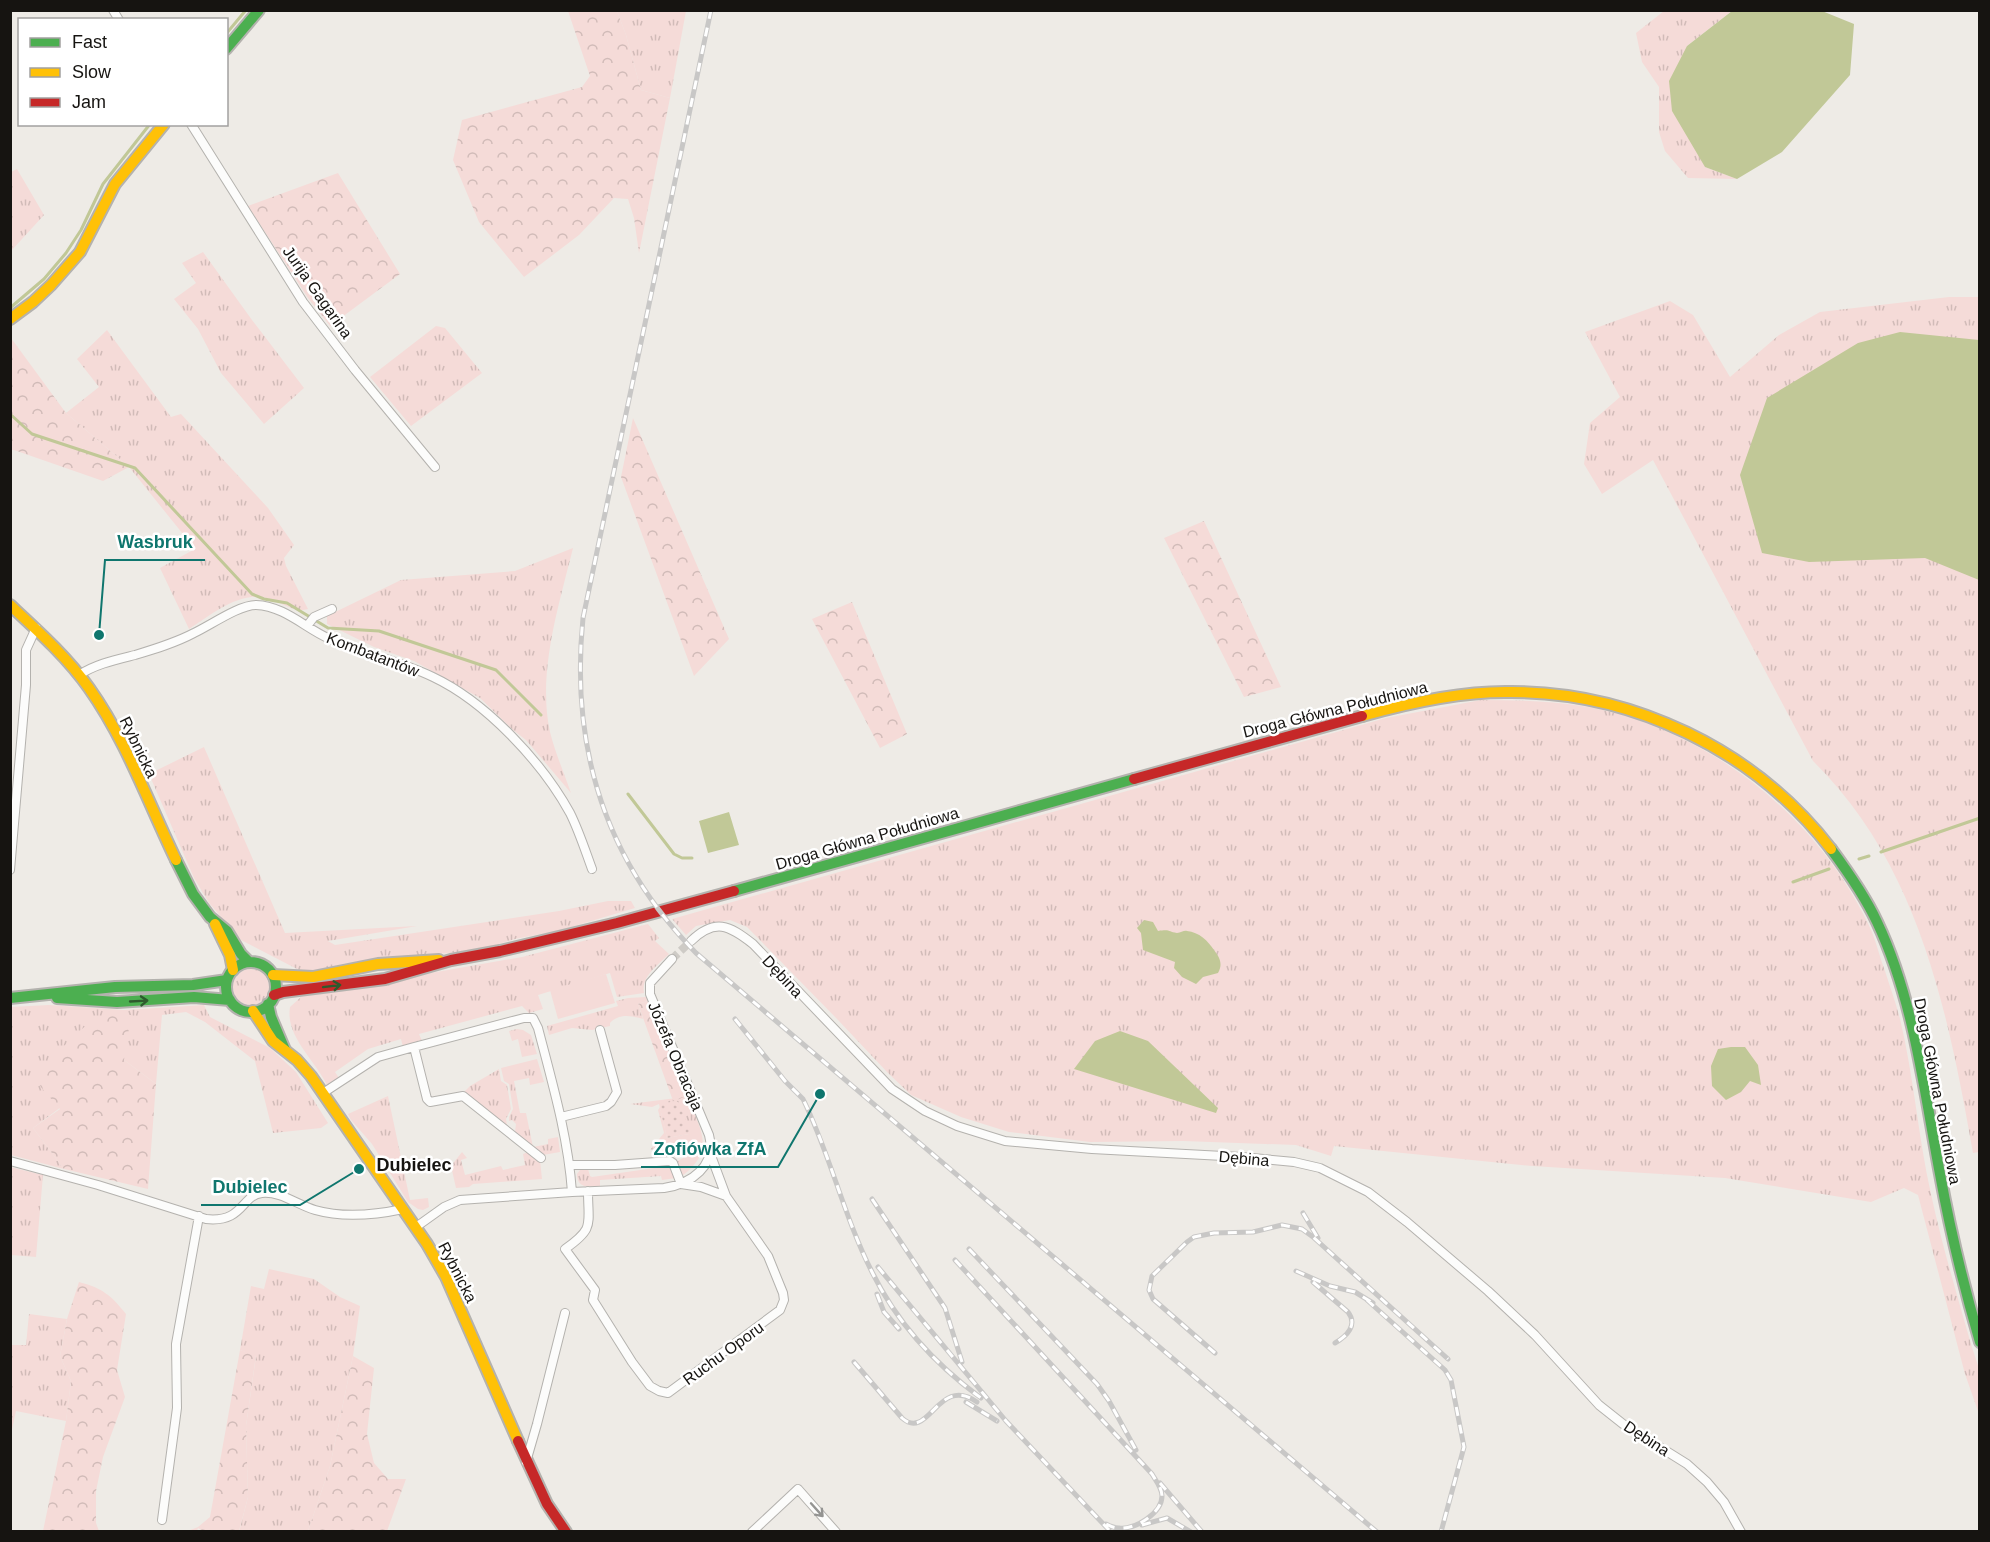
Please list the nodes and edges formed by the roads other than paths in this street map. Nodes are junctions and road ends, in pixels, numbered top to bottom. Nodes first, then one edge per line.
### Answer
1 (259, 10) edge
2 (228, 47) edge
3 (162, 126) edge
4 (192, 126) edge
5 (10, 319) edge
6 (435, 467) dead end
7 (10, 605) edge
8 (333, 609) dead end
9 (310, 622) junction
10 (36, 628) junction
11 (79, 675) junction
12 (591, 869) dead end
13 (10, 870) edge
14 (214, 921) junction
15 (691, 941) tunnel mouth
16 (672, 959) tunnel mouth
17 (451, 960) junction
18 (249, 962) junction
19 (233, 970) junction
20 (273, 975) junction
21 (227, 980) junction
22 (45, 997) junction
23 (10, 998) edge
24 (272, 999) junction
25 (230, 1000) junction
26 (253, 1011) junction
27 (600, 1030) dead end
28 (414, 1047) junction
29 (285, 1050) junction
30 (323, 1093) junction
31 (561, 1117) junction
32 (710, 1153) junction
33 (542, 1158) dead end
34 (10, 1161) edge
35 (570, 1165) junction
36 (681, 1184) junction
37 (588, 1191) junction
38 (572, 1192) junction
39 (726, 1196) junction
40 (403, 1209) junction
41 (199, 1216) junction
42 (416, 1227) junction
43 (565, 1313) dead end
44 (1980, 1342) edge
45 (526, 1462) junction
46 (162, 1520) dead end
47 (566, 1532) edge
48 (752, 1532) edge
49 (836, 1532) edge
50 (1741, 1532) edge

1 - 2 main road
3 - 5 main road
4 - 6 street, Jurija Gagarina
7 - 10 main road, Rybnicka
8 - 9 street
9 - 11 street, Kombatantów
9 - 12 street, Kombatantów
10 - 11 main road, Rybnicka
10 - 13 street
11 - 14 main road, Rybnicka
14 - 18 main road, Rybnicka
14 - 19 main road, Rybnicka
15 - 50 street, Dębina
16 - 32 street, Józefa Obracaja
17 - 20 main road, Droga Główna Południowa
24 -> 17 main road, Droga Główna Południowa
17 - 44 main road, Droga Główna Południowa
18 - 19 main road
18 - 20 main road
19 - 21 main road
20 - 24 main road
21 - 22 main road
21 - 25 main road
22 - 23 main road
22 -> 25 main road
24 - 26 main road
24 - 29 main road, Rybnicka
25 - 26 main road
26 - 29 main road, Rybnicka
27 - 31 street
28 - 30 street
28 - 31 street
28 - 33 street
29 - 30 main road, Rybnicka
30 - 40 main road, Rybnicka
31 - 35 street
32 - 36 street
32 - 39 street, Ruchu Oporu
34 - 41 street
35 - 36 street
35 - 38 street
36 - 37 street
36 - 39 street
37 - 38 street
37 - 39 street, Ruchu Oporu
38 - 42 street
40 - 41 street
40 - 42 main road, Rybnicka
41 - 46 street
42 - 45 main road, Rybnicka
43 - 45 street
45 - 47 main road, Rybnicka
48 -> 49 street

